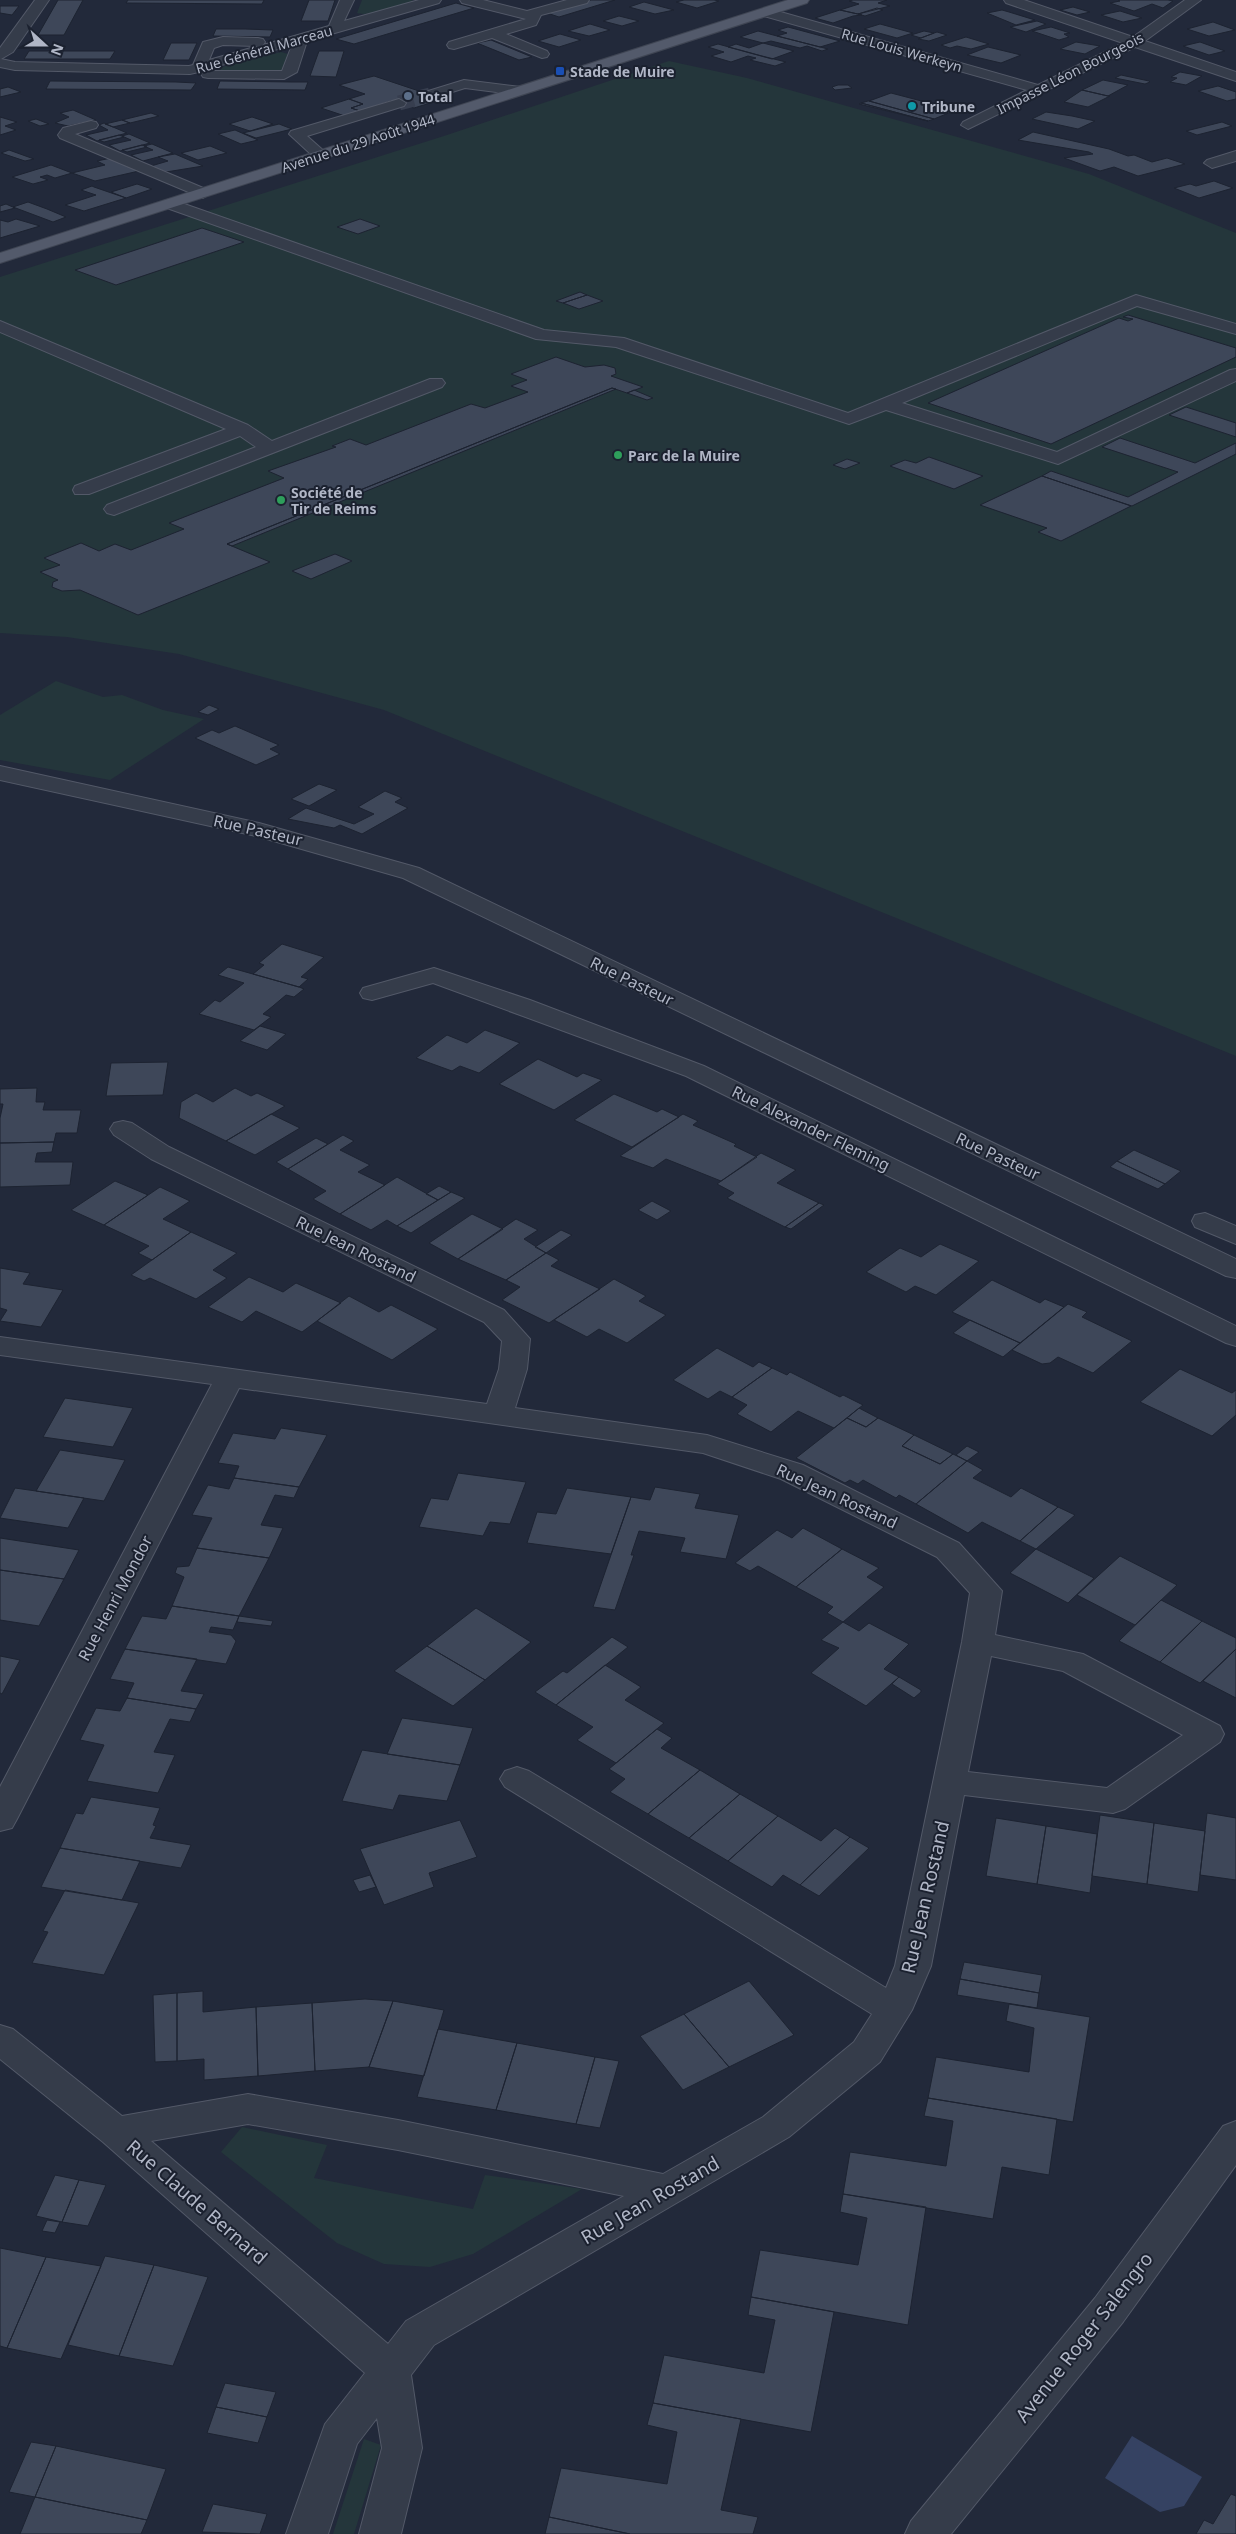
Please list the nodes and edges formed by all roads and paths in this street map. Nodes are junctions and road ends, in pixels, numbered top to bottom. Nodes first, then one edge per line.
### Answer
1 (42, 0) edge
2 (347, 0) edge
3 (434, 0) edge
4 (467, 0) edge
5 (582, 0) edge
6 (802, 0) edge
7 (1010, 0) edge
8 (1194, 0) edge
9 (765, 12) junction
10 (535, 14) junction
11 (334, 29) junction
12 (493, 34) junction
13 (294, 40) junction
14 (1135, 42) junction
15 (454, 45) dead end
16 (542, 54) dead end
17 (0, 55) edge
18 (0, 64) edge
19 (194, 69) junction
20 (1236, 77) edge
21 (1038, 89) junction
22 (521, 91) junction
23 (430, 94) tunnel mouth
24 (398, 103) tunnel mouth
25 (90, 124) dead end
26 (968, 125) dead end
27 (320, 155) junction
28 (1236, 156) edge
29 (1212, 163) dead end
30 (203, 193) junction
31 (170, 204) junction
32 (0, 258) edge
33 (0, 326) edge
34 (1236, 329) edge
35 (1236, 374) edge
36 (436, 383) dead end
37 (886, 404) junction
38 (242, 430) junction
39 (270, 448) junction
40 (82, 490) dead end
41 (114, 508) dead end
42 (0, 774) edge
43 (372, 993) dead end
44 (123, 1129) dead end
45 (1204, 1221) dead end
46 (1236, 1236) edge
47 (1236, 1270) edge
48 (1236, 1337) edge
49 (0, 1346) edge
50 (230, 1377) junction
51 (498, 1414) junction
52 (978, 1642) junction
53 (517, 1780) dead end
54 (950, 1782) junction
55 (0, 1819) edge
56 (894, 2010) junction
57 (0, 2039) edge
58 (116, 2132) junction
59 (1236, 2136) edge
60 (668, 2190) junction
61 (390, 2370) junction
62 (307, 2534) edge
63 (380, 2534) edge
64 (926, 2534) edge

1 - 17 street
2 - 11 street
3 - 11 street, Rue Général Marceau
4 - 10 street
5 - 10 street
6 - 9 main road, Avenue du 29 Août 1944
7 - 14 street
8 - 14 street, Impasse Léon Bourgeois
9 - 21 street, Rue Louis Werkeyn
9 - 22 main road, Avenue du 29 Août 1944
10 - 12 street
11 - 13 street, Rue Général Marceau
12 - 15 street
12 - 16 street
13 - 19 street, Rue Général Marceau
13 - 19 street
13 - 19 street
14 - 20 street
14 - 21 street, Impasse Léon Bourgeois
18 - 19 street, Rue Général Marceau
21 - 26 street, Impasse Léon Bourgeois
22 - 23 street
22 - 27 main road, Avenue du 29 Août 1944
24 - 27 street
25 - 30 street
27 - 30 main road, Avenue du 29 Août 1944
28 - 29 street
30 - 31 main road, Avenue du 29 Août 1944
31 - 32 main road, Avenue du 29 Août 1944
31 - 37 street
33 - 38 street
34 - 37 street
35 - 37 street
36 - 39 street
38 - 39 street
38 - 40 street
39 - 41 street
42 - 47 street, Rue Pasteur
43 - 48 street, Rue Alexander Fleming
44 - 51 street, Rue Jean Rostand
45 - 46 street
49 - 50 street, Rue Jean Rostand
50 - 51 street, Rue Jean Rostand
50 - 55 street, Rue Henri Mondor
51 - 52 street, Rue Jean Rostand
52 - 54 street, Rue Jean Rostand
52 - 54 street
53 - 56 street
54 - 56 street, Rue Jean Rostand
56 - 60 street, Rue Jean Rostand
57 - 58 street, Rue Claude Bernard
58 - 60 street
58 - 61 street, Rue Claude Bernard
59 - 64 street, Avenue Roger Salengro
60 - 61 street, Rue Jean Rostand
61 - 62 street
61 - 63 street

